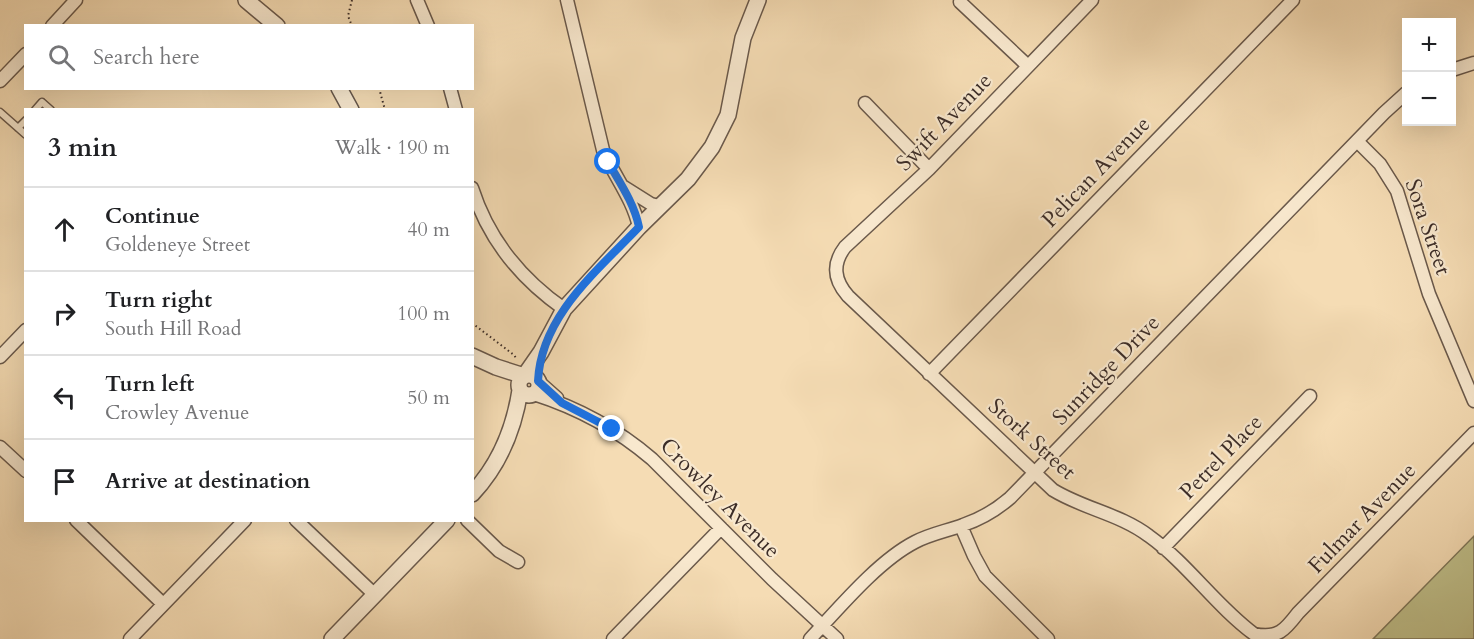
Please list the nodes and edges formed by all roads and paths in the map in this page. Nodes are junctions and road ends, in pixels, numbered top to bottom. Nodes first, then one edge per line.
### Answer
1 (76, 0) edge
2 (246, 0) edge
3 (352, 0) edge
4 (417, 0) edge
5 (567, 0) edge
6 (759, 0) edge
7 (1092, 0) edge
8 (1293, 0) edge
9 (960, 2) dead end
10 (54, 24) edge
11 (275, 24) edge
12 (351, 24) edge
13 (427, 24) edge
14 (24, 56) edge
15 (1474, 63) edge
16 (1028, 66) junction
17 (1456, 69) edge
18 (0, 81) edge
19 (340, 90) edge
20 (380, 90) edge
21 (451, 90) edge
22 (1402, 98) edge
23 (865, 103) dead end
24 (37, 108) edge
25 (49, 108) edge
26 (350, 108) edge
27 (384, 108) edge
28 (455, 108) edge
29 (0, 111) edge
30 (24, 122) edge
31 (18, 128) junction
32 (24, 133) edge
33 (1357, 141) junction
34 (929, 169) junction
35 (624, 188) junction
36 (474, 193) edge
37 (659, 206) junction
38 (639, 227) junction
39 (836, 275) joint
40 (564, 309) junction
41 (474, 324) edge
42 (24, 332) edge
43 (0, 357) edge
44 (474, 357) edge
45 (518, 361) dead end
46 (929, 374) junction
47 (529, 385) junction
48 (1310, 396) dead end
49 (1474, 401) edge
50 (1474, 433) edge
51 (0, 447) edge
52 (24, 469) edge
53 (1035, 473) junction
54 (474, 491) edge
55 (78, 522) edge
56 (243, 522) edge
57 (298, 522) edge
58 (445, 522) edge
59 (469, 522) edge
60 (961, 526) junction
61 (721, 528) junction
62 (1163, 548) junction
63 (518, 562) dead end
64 (375, 595) junction
65 (163, 604) junction
66 (823, 626) junction
67 (1281, 633) joint
68 (337, 637) edge
69 (130, 639) edge
70 (612, 639) edge
71 (810, 639) edge
72 (837, 639) edge
73 (1048, 639) edge

1 - 10 street
2 - 11 street
3 - 12 path
4 - 13 street
5 - 35 street
6 - 37 street
7 - 16 street, Swift Avenue
8 - 46 street, Pelican Avenue
9 - 16 street
14 - 18 street
15 - 17 street
16 - 34 street, Swift Avenue
19 - 26 street
20 - 27 path
21 - 28 street
22 - 33 street, Sunridge Drive
23 - 34 street
24 - 25 lane
29 - 31 lane
30 - 31 lane
31 - 32 lane
33 - 49 street, Sora Street
33 - 53 street, Sunridge Drive
34 - 39 street, Swift Avenue
35 - 37 street
35 - 38 street
36 - 40 street
37 - 38 street
38 - 40 street
39 - 46 street, Stork Street
40 - 47 street
41 - 45 path
42 - 43 street
44 - 47 street
46 - 53 street, Stork Street
47 - 54 street
47 - 61 street, Crowley Avenue
48 - 62 street, Petrel Place
50 - 67 street, Fulmar Avenue
51 - 52 street
53 - 60 street, Sunridge Drive
53 - 62 street, Stork Street
55 - 65 street
56 - 65 street
57 - 64 street
58 - 64 street
59 - 63 street
60 - 66 street, Sunridge Drive
60 - 73 street
61 - 66 street, Crowley Avenue
61 - 70 street
62 - 67 street, Stork Street
64 - 68 street
65 - 69 street
66 - 71 street, Sunridge Drive
66 - 72 street, Crowley Avenue

